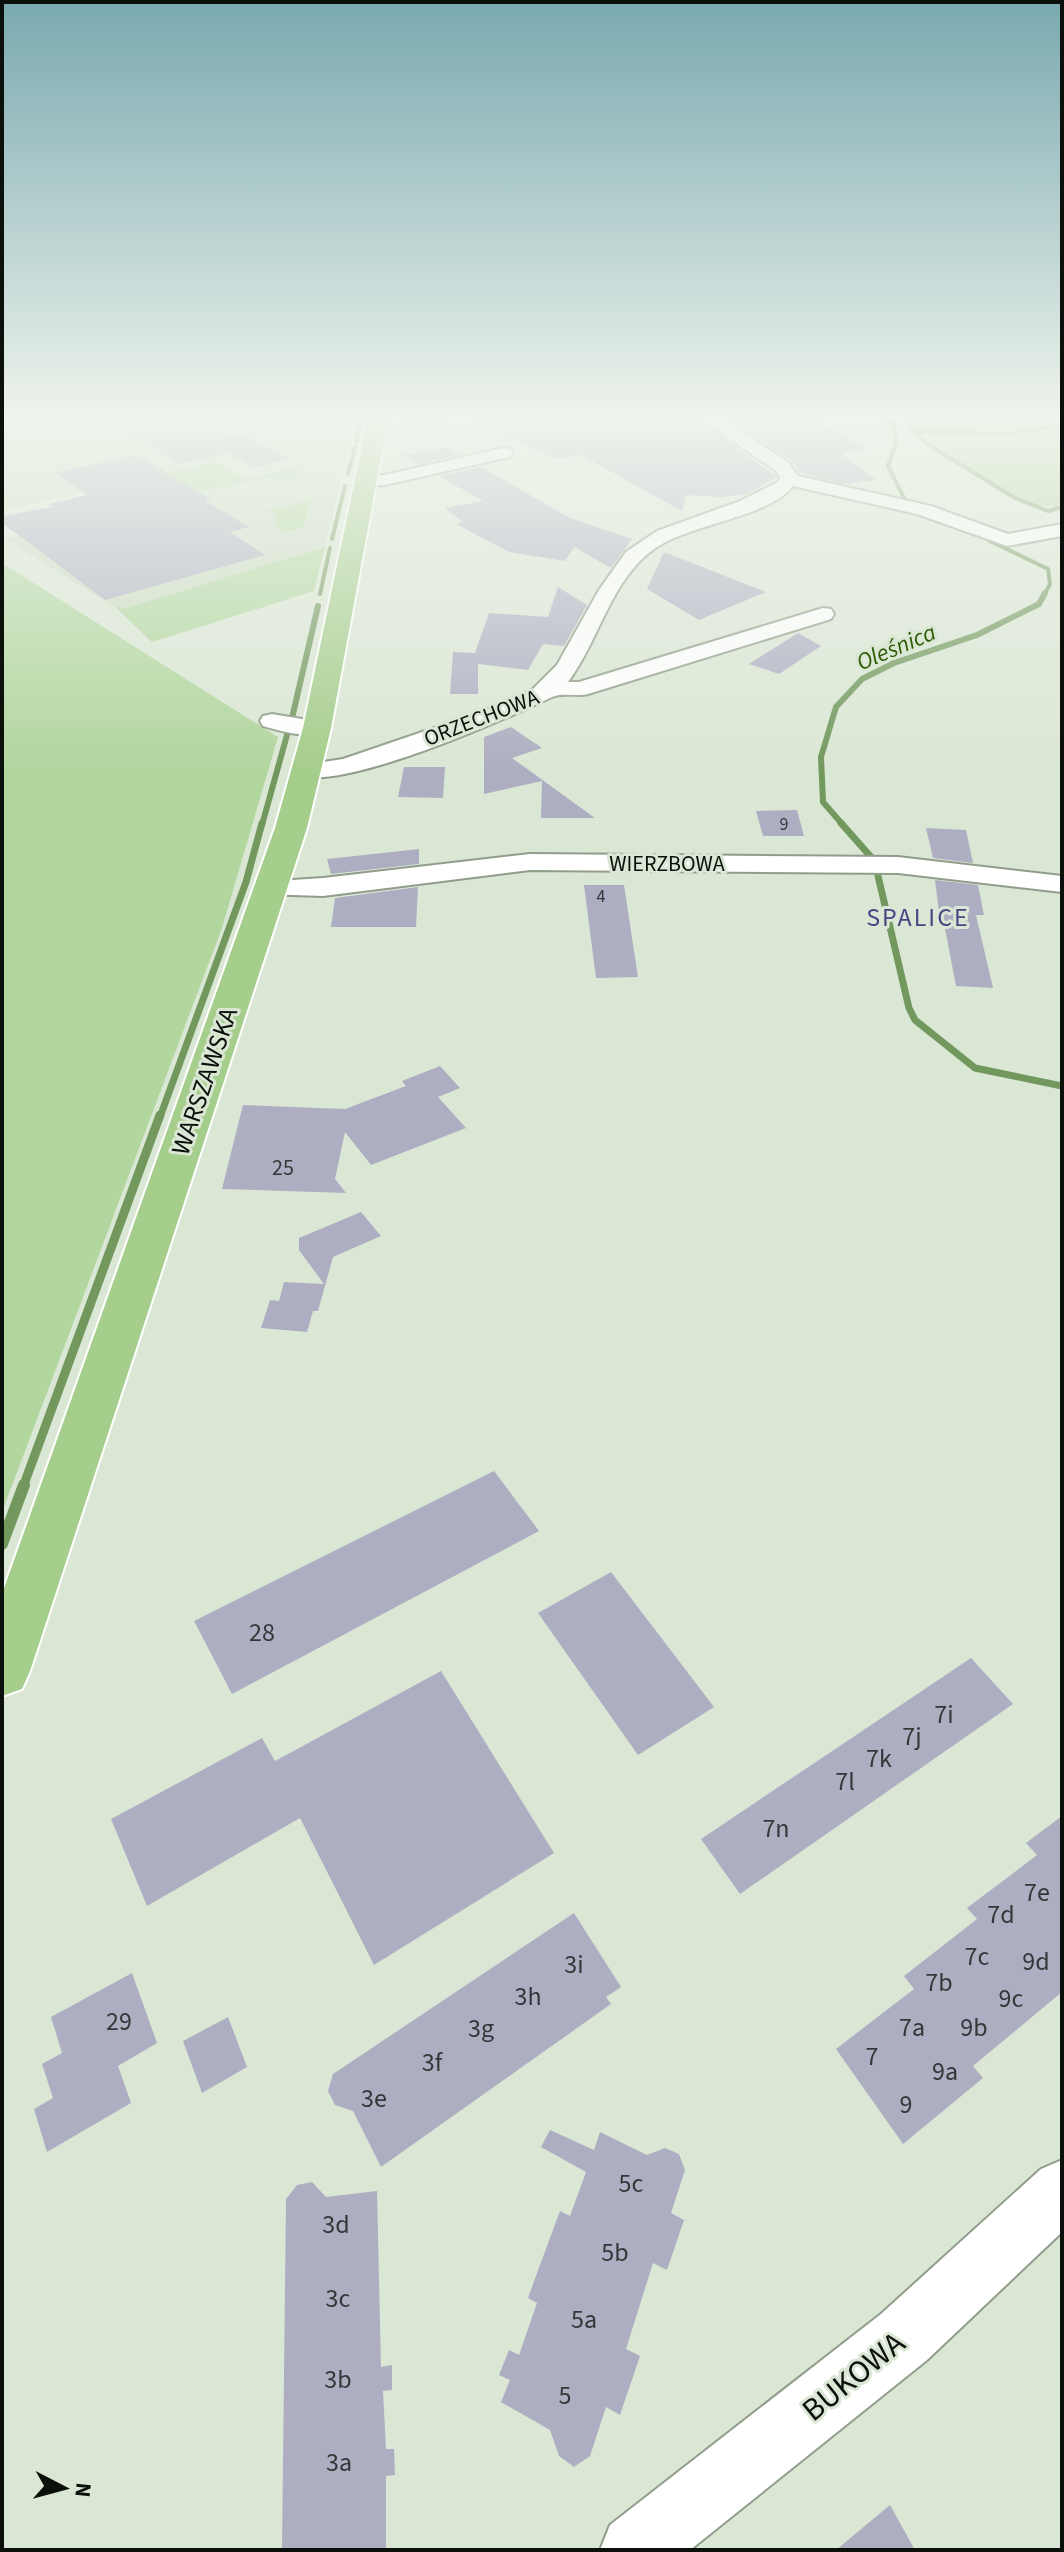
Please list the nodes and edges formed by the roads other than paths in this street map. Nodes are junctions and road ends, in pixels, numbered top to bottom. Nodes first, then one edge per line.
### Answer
1 (355, 532) edge
2 (673, 532) edge
3 (985, 532) edge
4 (1050, 532) edge
5 (823, 614) dead end
6 (551, 688) junction
7 (272, 721) dead end
8 (317, 728) junction
9 (306, 771) junction
10 (1062, 884) edge
11 (272, 888) junction
12 (2, 1671) edge
13 (1062, 2190) edge
14 (635, 2550) edge

1 - 8 main road, WARSZAWSKA
2 - 6 street, ORZECHOWA
3 - 4 street
5 - 6 street
6 - 9 street, ORZECHOWA
7 - 8 street
8 - 9 main road, WARSZAWSKA
9 - 11 main road, WARSZAWSKA
10 - 11 street, WIERZBOWA
11 - 12 main road, WARSZAWSKA
13 - 14 street, BUKOWA

